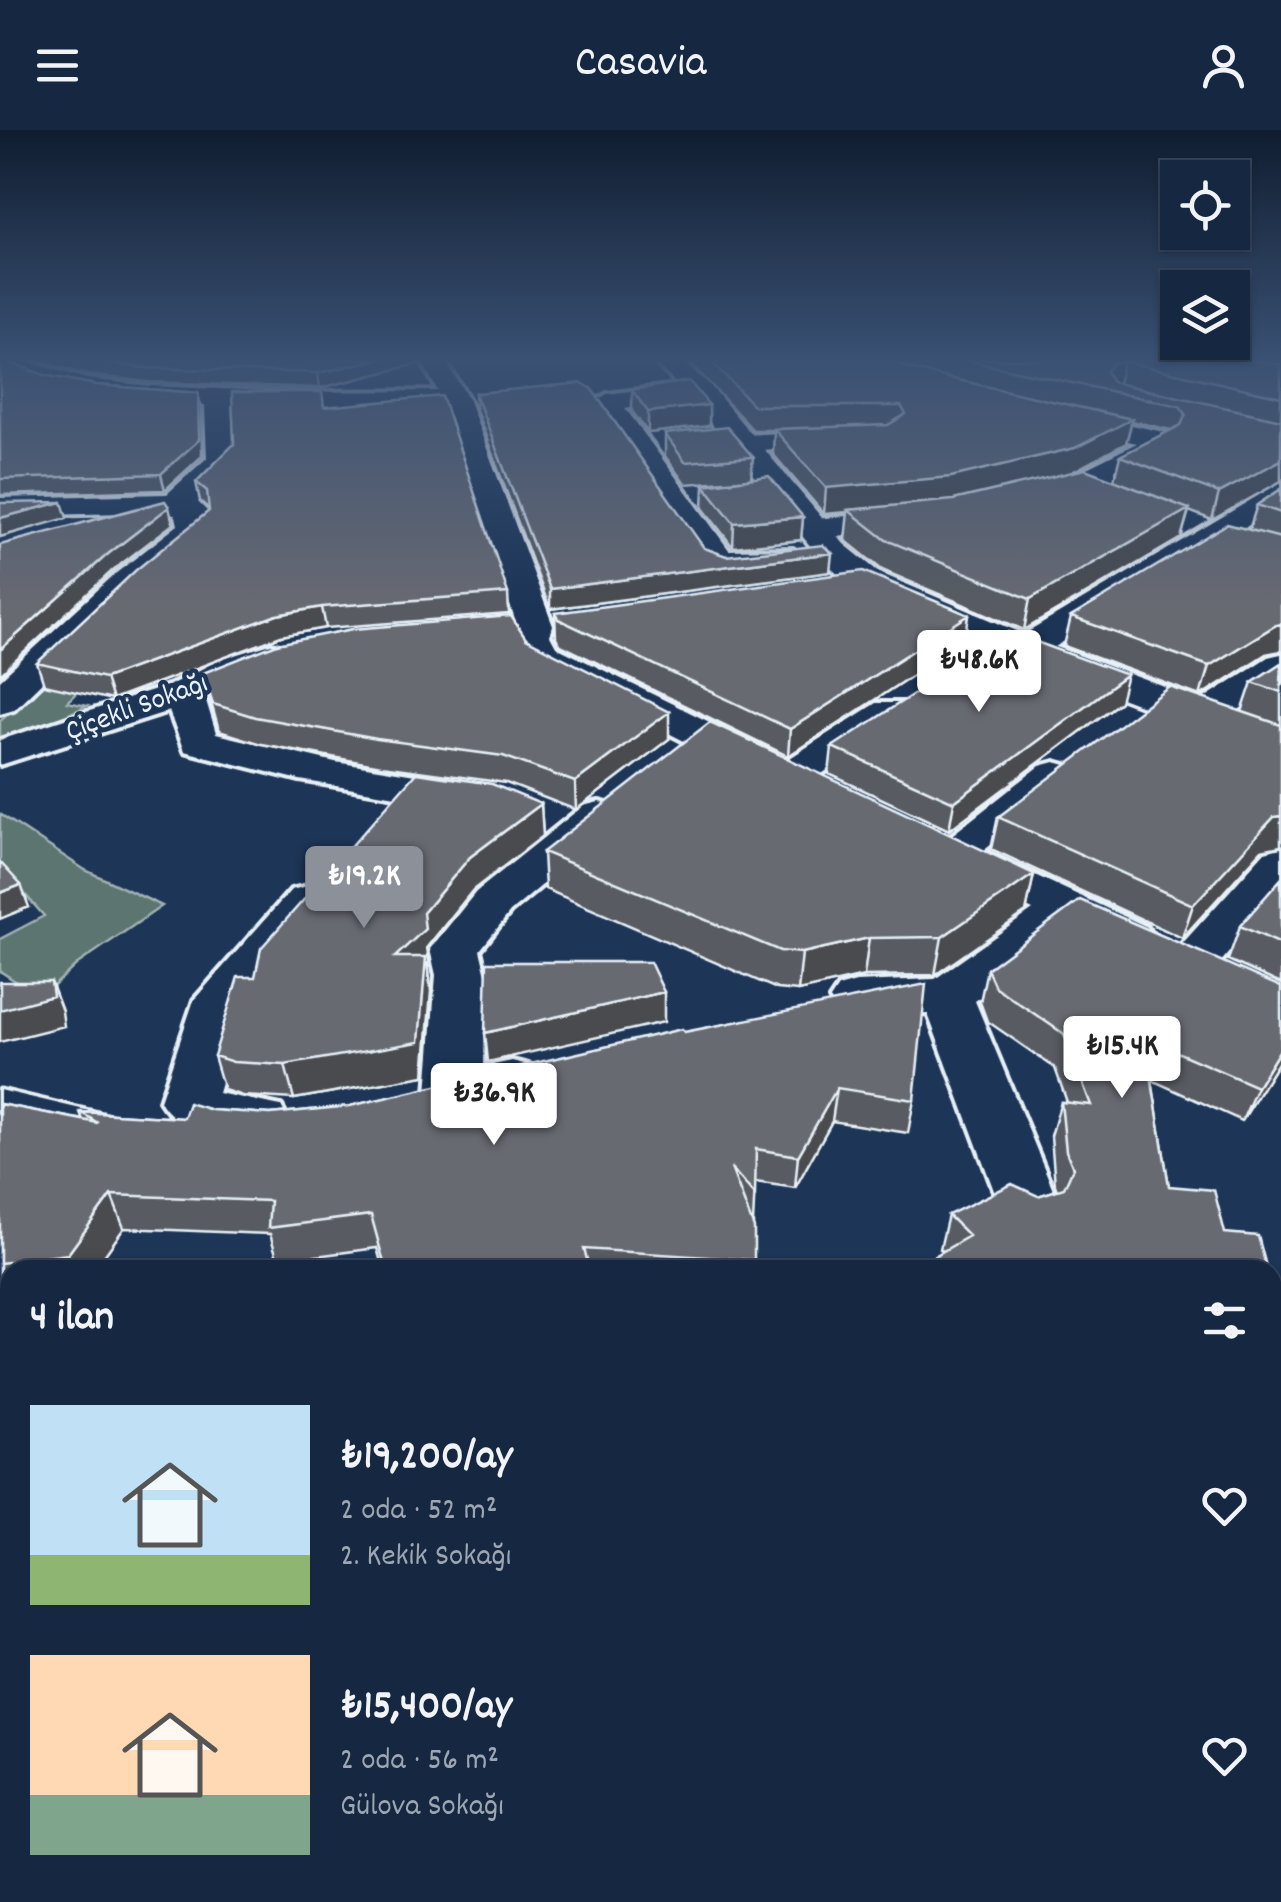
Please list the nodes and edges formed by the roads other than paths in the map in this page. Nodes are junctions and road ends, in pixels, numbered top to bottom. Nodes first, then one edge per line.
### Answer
1 (220, 442) edge
2 (470, 442) edge
3 (634, 442) edge
4 (742, 442) edge
5 (1159, 442) edge
6 (670, 443) edge
7 (637, 446) junction
8 (1080, 483) junction
9 (778, 486) junction
10 (745, 490) edge
11 (1281, 491) edge
12 (711, 494) edge
13 (1114, 496) edge
14 (677, 498) junction
15 (174, 502) junction
16 (1005, 502) edge
17 (0, 507) edge
18 (948, 516) edge
19 (1182, 523) edge
20 (1215, 536) junction
21 (38, 539) edge
22 (823, 540) junction
23 (1248, 546) edge
24 (867, 582) junction
25 (823, 590) edge
26 (311, 646) edge
27 (998, 650) junction
28 (1281, 666) edge
29 (920, 692) edge
30 (184, 693) junction
31 (0, 701) edge
32 (1203, 716) junction
33 (1124, 722) junction
34 (704, 736) junction
35 (1281, 745) edge
36 (0, 753) edge
37 (407, 787) junction
38 (542, 815) junction
39 (1281, 862) edge
40 (1068, 909) junction
41 (1190, 966) junction
42 (1236, 988) edge
43 (947, 996) junction
44 (810, 1011) edge
45 (548, 1072) edge
46 (454, 1093) junction
47 (0, 1101) edge
48 (404, 1104) edge
49 (305, 1122) edge
50 (140, 1136) edge
51 (1029, 1204) edge

1 - 15 street
2 - 34 street
3 - 7 street
4 - 9 main road
5 - 8 street
6 - 7 street
7 - 14 street
8 - 13 street
8 - 16 street
9 - 10 street
9 - 22 main road
11 - 20 street
12 - 14 street
14 - 22 street
15 - 17 street
15 - 21 street
15 - 31 street
18 - 22 street
19 - 20 street
20 - 23 street
20 - 27 street
22 - 24 main road
24 - 25 street
24 - 27 main road
26 - 30 street, Çiçekli Sokağı
27 - 33 main road
28 - 32 street
29 - 34 street
30 - 36 street, Çiçekli Sokağı
30 - 37 street
32 - 33 main road
32 - 35 main road
33 - 40 street
34 - 38 street
37 - 38 street
37 - 49 street
38 - 46 street
39 - 41 street
40 - 41 street
40 - 43 street
41 - 42 street
43 - 44 street
43 - 51 street
45 - 46 street
46 - 48 street
47 - 50 lane

